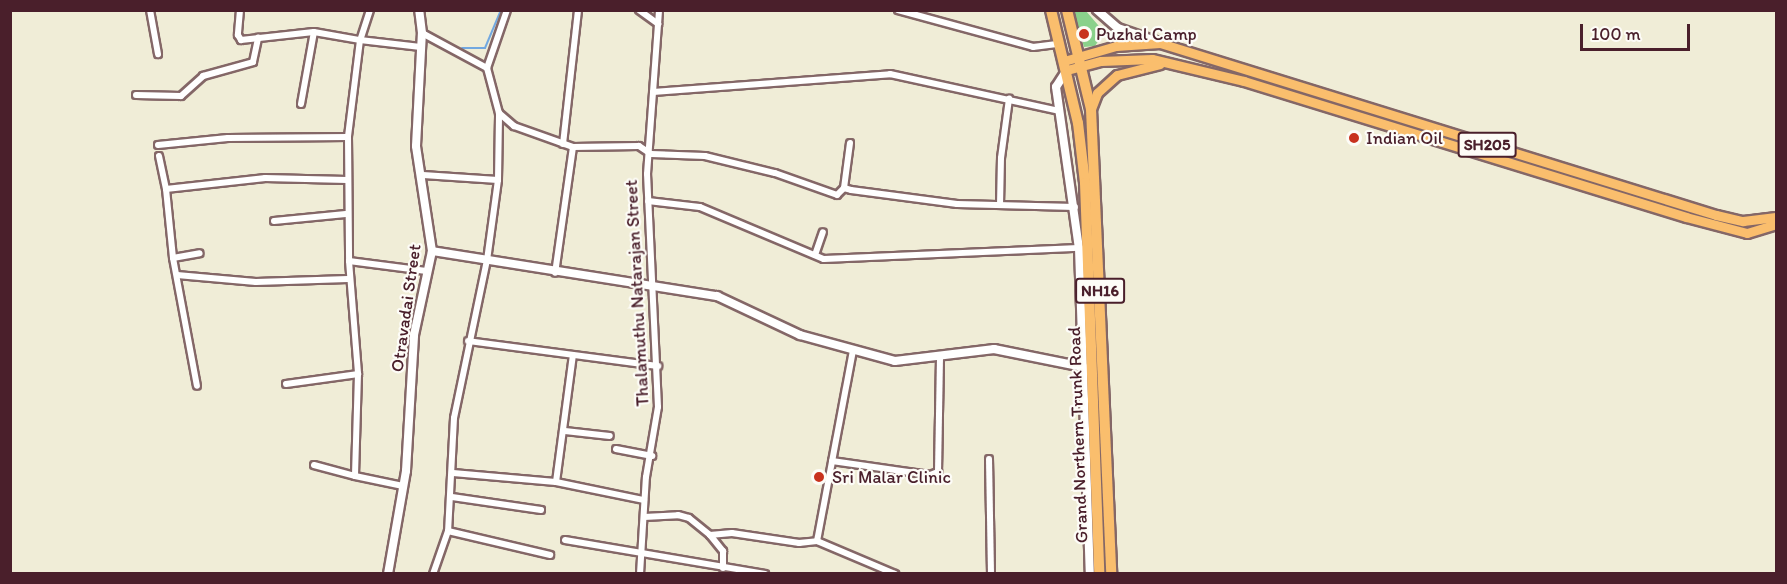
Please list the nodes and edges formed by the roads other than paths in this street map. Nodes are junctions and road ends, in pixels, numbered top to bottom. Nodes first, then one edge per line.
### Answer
1 (150, 10) edge
2 (240, 10) edge
3 (370, 10) edge
4 (419, 10) edge
5 (507, 10) edge
6 (578, 10) edge
7 (639, 10) edge
8 (659, 10) edge
9 (898, 10) edge
10 (1051, 10) edge
11 (1067, 10) edge
12 (1097, 10) edge
13 (658, 24) junction
14 (314, 32) junction
15 (422, 33) junction
16 (258, 38) junction
17 (360, 40) junction
18 (1160, 43) junction
19 (1059, 44) junction
20 (421, 47) junction
21 (158, 54) dead end
22 (1081, 62) junction
23 (1168, 63) junction
24 (1066, 66) junction
25 (487, 68) junction
26 (653, 92) junction
27 (136, 95) dead end
28 (1010, 99) junction
29 (301, 104) dead end
30 (1091, 109) junction
31 (1060, 111) junction
32 (499, 112) junction
33 (348, 137) junction
34 (850, 143) dead end
35 (563, 144) junction
36 (158, 145) dead end
37 (573, 147) junction
38 (648, 152) junction
39 (159, 156) dead end
40 (423, 175) junction
41 (347, 180) junction
42 (498, 180) junction
43 (844, 188) junction
44 (166, 189) junction
45 (648, 201) junction
46 (1000, 205) junction
47 (1076, 207) junction
48 (346, 214) junction
49 (1776, 217) edge
50 (274, 222) dead end
51 (1776, 224) edge
52 (823, 232) dead end
53 (1079, 248) junction
54 (432, 251) junction
55 (200, 253) dead end
56 (815, 255) junction
57 (173, 258) junction
58 (487, 260) junction
59 (349, 261) junction
60 (426, 271) junction
61 (555, 273) junction
62 (177, 275) junction
63 (348, 279) junction
64 (652, 288) junction
65 (468, 341) junction
66 (853, 351) junction
67 (573, 355) junction
68 (940, 355) junction
69 (658, 366) junction
70 (1083, 367) junction
71 (358, 374) junction
72 (286, 384) dead end
73 (197, 386) dead end
74 (565, 431) junction
75 (610, 436) dead end
76 (616, 449) dead end
77 (652, 456) junction
78 (989, 459) dead end
79 (832, 461) junction
80 (314, 465) dead end
81 (453, 473) junction
82 (355, 476) junction
83 (556, 482) junction
84 (403, 486) junction
85 (452, 497) junction
86 (644, 500) junction
87 (540, 510) dead end
88 (644, 517) junction
89 (448, 531) junction
90 (710, 535) junction
91 (565, 540) dead end
92 (817, 541) junction
93 (644, 554) junction
94 (550, 555) dead end
95 (723, 568) junction
96 (388, 573) edge
97 (435, 573) edge
98 (640, 573) edge
99 (765, 573) edge
100 (895, 573) edge
101 (991, 573) edge
102 (1090, 573) edge
103 (1099, 573) edge
104 (1111, 573) edge

1 - 21 street
2 - 16 street
3 - 17 street
4 - 15 street, Otravadai Street
5 - 25 street
6 - 35 street
7 - 13 street
8 - 13 street, Thalamuthu Natarajan Street
9 - 19 street
10 - 19 highway, Grand Northern Trunk Road / NH16
11 - 22 highway, Grand Northern Trunk Road / NH16
12 - 18 street, SH205
13 - 26 street, Thalamuthu Natarajan Street
14 - 16 street
14 - 17 street
14 - 29 street
15 - 20 street, Otravadai Street
15 - 25 street
16 - 27 street
17 - 20 street
17 - 33 street
18 - 22 main road
18 - 49 main road, SH205
19 - 24 highway, Grand Northern Trunk Road / NH16
20 - 40 street, Otravadai Street
22 - 23 main road
22 - 24 main road
22 - 30 highway, Grand Northern Trunk Road / NH16
23 - 30 main road
23 - 51 main road
24 - 31 street
24 - 103 highway, Grand Northern Trunk Road / NH16
25 - 32 street
26 - 28 street
26 - 38 street, Thalamuthu Natarajan Street
28 - 31 street
28 - 46 street
30 - 104 highway, Grand Northern Trunk Road / NH16
31 - 47 street
32 - 35 street
32 - 42 street
33 - 36 street
33 - 41 street
34 - 43 street
35 - 37 street
37 - 38 street
37 - 61 street
38 - 43 street
38 - 45 street, Thalamuthu Natarajan Street
39 - 44 street
40 - 42 street
40 - 54 street, Otravadai Street
41 - 44 street
41 - 48 street
42 - 58 street
43 - 46 street
44 - 57 street
45 - 56 street
45 - 64 street, Thalamuthu Natarajan Street
46 - 47 street
47 - 53 street
48 - 50 street
48 - 59 street
52 - 56 street
53 - 56 street
53 - 70 street
54 - 58 street
54 - 60 street, Otravadai Street
55 - 57 street
57 - 62 street
58 - 61 street
58 - 65 street
59 - 60 street
59 - 63 street
60 - 84 street, Otravadai Street
61 - 64 street
62 - 63 street
62 - 73 street
63 - 71 street
64 - 66 street
64 - 69 street, Thalamuthu Natarajan Street
65 - 67 street
65 - 81 street
66 - 68 street
66 - 79 street
67 - 69 street
67 - 74 street
68 - 70 street
68 - 79 street
69 - 77 street, Thalamuthu Natarajan Street
70 - 102 street
71 - 72 street
71 - 82 street
74 - 75 street
74 - 83 street
76 - 77 street
77 - 86 street, Thalamuthu Natarajan Street
78 - 101 street
79 - 92 street
80 - 82 street
81 - 83 street
81 - 85 street
82 - 84 street
83 - 86 street
84 - 96 street, Otravadai Street
85 - 87 street
85 - 89 street
86 - 88 street, Thalamuthu Natarajan Street
88 - 90 street
88 - 93 street, Thalamuthu Natarajan Street
89 - 94 street
89 - 97 street
90 - 92 street
90 - 95 street
91 - 93 street
92 - 100 street
93 - 95 street
93 - 98 street, Thalamuthu Natarajan Street
95 - 99 street

